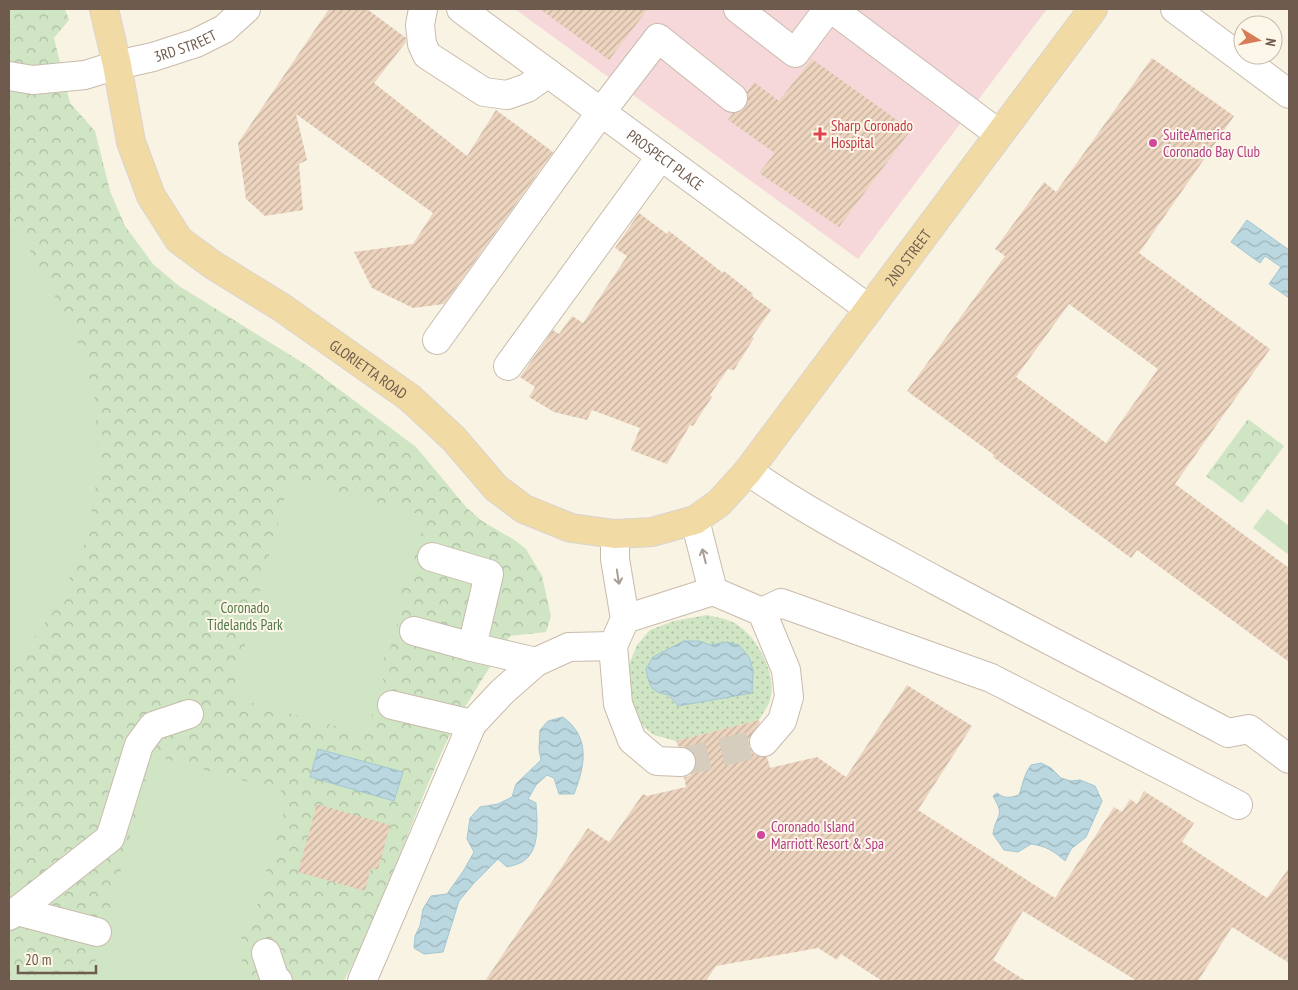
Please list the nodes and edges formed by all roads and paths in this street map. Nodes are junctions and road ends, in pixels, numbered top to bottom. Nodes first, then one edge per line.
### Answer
1 (104, 9) edge
2 (246, 9) edge
3 (423, 9) edge
4 (461, 9) edge
5 (738, 9) edge
6 (830, 9) edge
7 (1093, 9) edge
8 (1175, 9) edge
9 (118, 65) junction
10 (548, 73) junction
11 (9, 76) edge
12 (1289, 94) edge
13 (733, 98) dead end
14 (601, 112) junction
15 (999, 134) junction
16 (661, 156) junction
17 (869, 309) junction
18 (437, 340) dead end
19 (508, 366) dead end
20 (748, 471) junction
21 (719, 504) joint
22 (696, 520) junction
23 (615, 534) junction
24 (432, 557) dead end
25 (713, 591) junction
26 (762, 612) junction
27 (625, 619) junction
28 (414, 631) dead end
29 (613, 646) junction
30 (472, 647) junction
31 (536, 662) junction
32 (392, 705) dead end
33 (189, 714) dead end
34 (472, 724) junction
35 (764, 742) tunnel mouth
36 (1289, 759) edge
37 (681, 762) tunnel mouth
38 (1238, 806) dead end
39 (13, 914) edge
40 (97, 932) dead end
41 (266, 954) dead end
42 (278, 981) edge
43 (362, 981) edge

1 - 9 main road, GLORIETTA ROAD
2 - 9 street, 3RD STREET
3 - 10 street
4 - 10 street, PROSPECT PLACE
5 - 6 street
6 - 15 street
7 - 15 main road, 2ND STREET
8 - 12 street
9 - 11 street, 3RD STREET
9 - 23 main road, GLORIETTA ROAD
10 - 14 street, PROSPECT PLACE
13 - 14 street
14 - 16 street, PROSPECT PLACE
14 - 18 street
15 - 17 main road, 2ND STREET
16 - 17 street, PROSPECT PLACE
16 - 19 street
17 - 20 main road, 2ND STREET
20 - 21 main road, 2ND STREET
20 - 36 street
21 - 22 main road, GLORIETTA ROAD
22 - 23 main road, GLORIETTA ROAD
25 -> 22 street
23 -> 27 street
24 - 30 street
25 - 26 street
25 - 27 street
26 - 35 street
26 - 38 street
27 - 29 street
28 - 30 street
29 - 31 street
29 - 37 street
30 - 31 street
31 - 34 street
32 - 34 street
33 - 39 street
34 - 43 street
39 - 40 street
41 - 42 street

